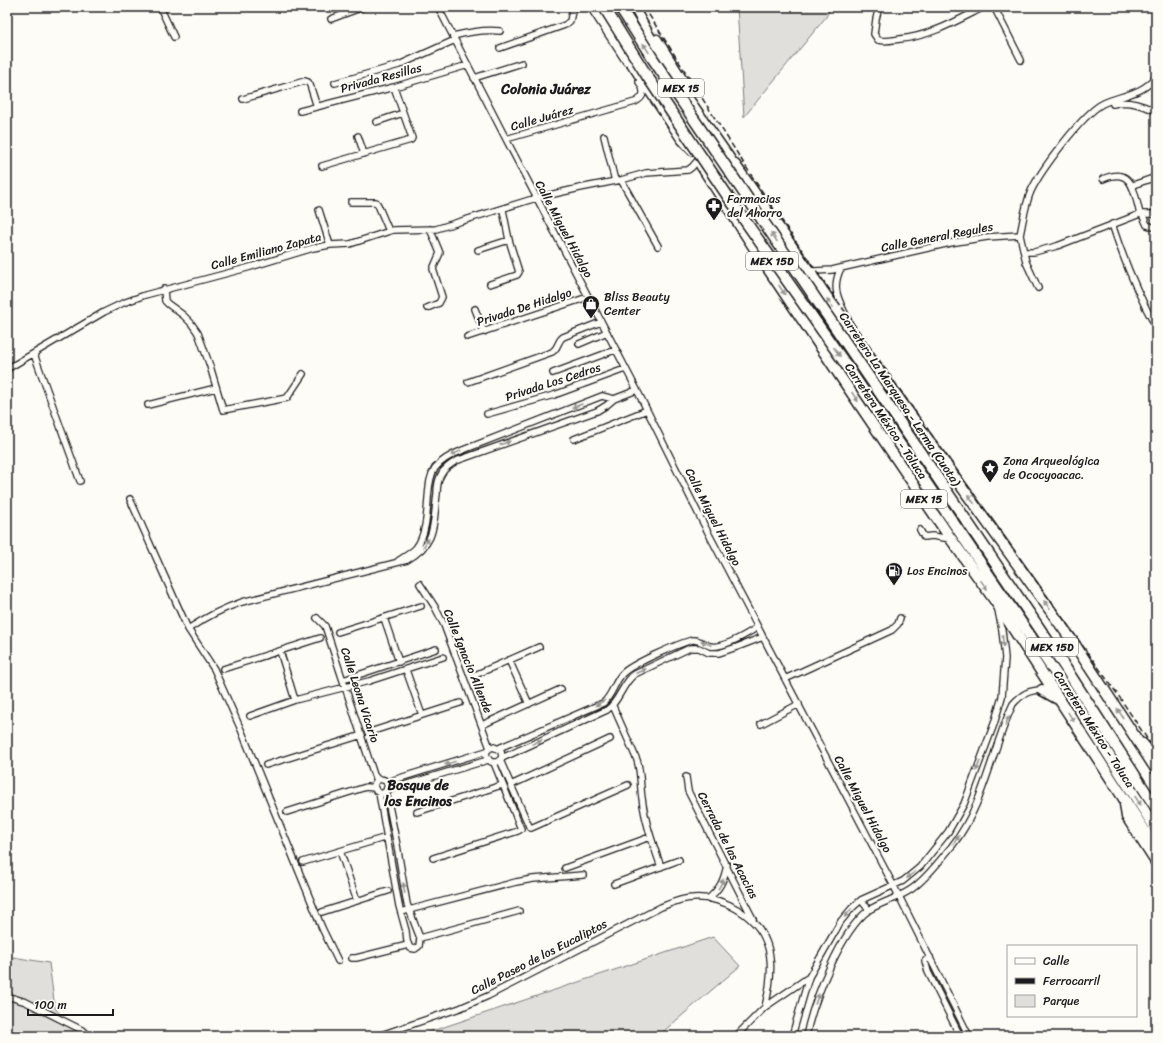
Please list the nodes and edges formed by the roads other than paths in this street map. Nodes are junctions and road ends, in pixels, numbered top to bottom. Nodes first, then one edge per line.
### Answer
1 (160, 7) edge
2 (363, 7) edge
3 (438, 7) edge
4 (573, 7) edge
5 (590, 7) edge
6 (597, 7) edge
7 (604, 7) edge
8 (620, 7) edge
9 (634, 7) edge
10 (879, 7) edge
11 (984, 7) edge
12 (994, 7) edge
13 (331, 19) dead end
14 (500, 31) dead end
15 (174, 37) dead end
16 (454, 38) junction
17 (657, 38) tunnel mouth
18 (500, 48) dead end
19 (626, 56) dead end
20 (1021, 60) dead end
21 (522, 63) dead end
22 (468, 65) junction
23 (474, 78) junction
24 (1156, 78) edge
25 (335, 83) dead end
26 (394, 87) junction
27 (243, 99) dead end
28 (317, 107) junction
29 (1095, 108) junction
30 (300, 111) dead end
31 (1156, 112) edge
32 (403, 113) junction
33 (376, 122) dead end
34 (358, 136) dead end
35 (604, 136) dead end
36 (506, 140) junction
37 (364, 154) junction
38 (695, 156) junction
39 (735, 165) junction
40 (322, 166) dead end
41 (1156, 177) edge
42 (1103, 179) dead end
43 (618, 180) junction
44 (1133, 185) junction
45 (536, 198) junction
46 (351, 202) dead end
47 (319, 210) dead end
48 (503, 210) junction
49 (1141, 214) junction
50 (1156, 214) edge
51 (1112, 224) junction
52 (1156, 228) edge
53 (430, 229) junction
54 (389, 231) junction
55 (1020, 235) junction
56 (509, 240) junction
57 (330, 245) junction
58 (658, 246) dead end
59 (478, 250) dead end
60 (1024, 252) junction
61 (841, 268) junction
62 (806, 269) junction
63 (490, 284) dead end
64 (1038, 288) dead end
65 (164, 289) junction
66 (588, 297) junction
67 (427, 308) dead end
68 (475, 309) dead end
69 (601, 322) junction
70 (1156, 327) edge
71 (484, 332) junction
72 (607, 332) junction
73 (467, 338) dead end
74 (856, 339) junction
75 (579, 344) dead end
76 (615, 350) junction
77 (34, 354) junction
78 (7, 369) edge
79 (625, 369) junction
80 (553, 373) dead end
81 (303, 374) dead end
82 (468, 382) dead end
83 (216, 388) junction
84 (637, 390) junction
85 (614, 399) junction
86 (148, 405) dead end
87 (647, 410) junction
88 (487, 414) dead end
89 (574, 439) dead end
90 (80, 481) dead end
91 (438, 481) junction
92 (428, 498) junction
93 (130, 499) dead end
94 (920, 530) dead end
95 (951, 539) junction
96 (395, 563) junction
97 (420, 584) dead end
98 (996, 602) junction
99 (421, 606) dead end
100 (317, 618) dead end
101 (384, 618) junction
102 (900, 618) dead end
103 (758, 627) junction
104 (188, 629) junction
105 (338, 632) dead end
106 (747, 634) junction
107 (763, 637) junction
108 (320, 638) dead end
109 (751, 642) junction
110 (726, 643) junction
111 (1050, 644) junction
112 (539, 647) dead end
113 (436, 649) dead end
114 (728, 650) junction
115 (280, 651) junction
116 (444, 657) dead end
117 (509, 660) junction
118 (399, 662) junction
119 (223, 669) dead end
120 (406, 670) junction
121 (475, 676) dead end
122 (785, 679) junction
123 (343, 680) junction
124 (615, 684) junction
125 (345, 687) junction
126 (622, 688) junction
127 (561, 689) dead end
128 (1042, 690) joint
129 (1059, 699) junction
130 (295, 700) junction
131 (460, 703) dead end
132 (529, 704) junction
133 (798, 704) junction
134 (612, 706) junction
135 (422, 715) junction
136 (250, 716) dead end
137 (761, 724) dead end
138 (482, 725) junction
139 (1130, 728) junction
140 (373, 731) dead end
141 (362, 735) junction
142 (610, 739) dead end
143 (499, 748) junction
144 (489, 750) junction
145 (1156, 758) edge
146 (501, 759) junction
147 (491, 761) junction
148 (266, 765) dead end
149 (1156, 769) edge
150 (686, 776) dead end
151 (378, 780) junction
152 (387, 782) junction
153 (502, 785) junction
154 (511, 785) junction
155 (628, 785) dead end
156 (374, 788) junction
157 (387, 790) junction
158 (379, 793) junction
159 (1156, 794) edge
160 (1124, 798) junction
161 (1156, 808) edge
162 (287, 812) dead end
163 (417, 812) dead end
164 (1156, 829) edge
165 (387, 837) junction
166 (650, 837) junction
167 (397, 845) junction
168 (388, 846) junction
169 (1156, 848) edge
170 (340, 851) junction
171 (433, 858) dead end
172 (679, 860) dead end
173 (303, 862) dead end
174 (1156, 862) edge
175 (727, 865) junction
176 (661, 867) junction
177 (565, 868) dead end
178 (583, 875) dead end
179 (614, 884) dead end
180 (893, 886) junction
181 (388, 892) dead end
182 (899, 896) junction
183 (708, 899) junction
184 (862, 900) junction
185 (357, 901) junction
186 (409, 910) junction
187 (869, 910) junction
188 (519, 911) dead end
189 (322, 912) dead end
190 (401, 912) junction
191 (754, 922) junction
192 (420, 938) junction
193 (408, 945) junction
194 (930, 957) junction
195 (352, 958) dead end
196 (338, 961) dead end
197 (809, 977) junction
198 (7, 996) edge
199 (766, 1007) junction
200 (89, 1036) edge
201 (378, 1036) edge
202 (736, 1036) edge
203 (792, 1036) edge
204 (806, 1036) edge
205 (960, 1036) edge
206 (969, 1036) edge

1 - 15 street
2 - 13 street
3 - 16 street, Calle Miguel Hidalgo
4 - 18 street
5 - 36 street, Calle Juárez
6 - 38 main road, Carretera México - Toluca / MEX 15
7 -> 164 highway, Carretera La Marquesa - Lerma (Cuota) / MEX 15D, bridge
111 -> 8 highway, Carretera La Marquesa - Lerma (Cuota) / MEX 15D, bridge
9 - 39 main road, Carretera México - Toluca / MEX 15
10 - 11 street
12 - 20 street
14 - 16 street
16 - 22 street, Calle Miguel Hidalgo
16 - 25 street
17 - 39 main road
19 - 38 main road
21 - 23 street
22 - 23 street, Calle Miguel Hidalgo
22 - 26 street, Privada Resillas
23 - 36 street, Calle Miguel Hidalgo
24 - 29 street
26 - 28 street, Privada Resillas
26 - 32 street
27 - 28 street
28 - 30 street, Privada Resillas
29 - 31 street
29 - 55 street
32 - 33 street
32 - 37 street
34 - 37 street
35 - 43 street
36 - 45 street, Calle Miguel Hidalgo
37 - 40 street
38 - 43 street, Calle Emiliano Zapata
38 -> 95 highway, Carretera México - Toluca / MEX 15
39 - 62 highway, Carretera México - Toluca / MEX 15
41 - 44 street
42 - 44 street
43 - 45 street, Calle Emiliano Zapata
43 - 58 street
44 - 49 street
45 - 48 street, Calle Emiliano Zapata
45 - 66 street, Calle Miguel Hidalgo
46 - 54 street
47 - 57 street
48 - 53 street, Calle Emiliano Zapata
48 - 56 street
49 - 50 street
49 - 51 street
49 - 52 street
51 - 60 street
51 - 70 street
53 - 54 street, Calle Emiliano Zapata
53 - 67 street
54 - 57 street, Calle Emiliano Zapata
55 - 60 street
55 - 61 street, Calle General Regules
56 - 59 street
56 - 63 street
57 - 65 street, Calle Emiliano Zapata
60 - 64 street
61 - 62 street, Calle General Regules
61 - 74 street
74 -> 62 highway, Carretera México - Toluca / MEX 15
65 - 77 street, Calle Emiliano Zapata
65 - 83 street
66 - 69 street, Calle Miguel Hidalgo
66 - 71 street, Privada De Hidalgo
68 - 71 street
69 - 72 street, Calle Miguel Hidalgo
69 - 82 street
71 - 73 street, Privada De Hidalgo
72 - 75 street
72 - 76 street, Calle Miguel Hidalgo
139 -> 74 highway, Carretera México - Toluca / MEX 15
76 - 79 street, Calle Miguel Hidalgo
76 - 80 street
77 - 78 street, Calle Emiliano Zapata
77 - 90 street
79 - 84 street, Calle Miguel Hidalgo
79 - 88 street, Privada Los Cedros
81 - 83 street
83 - 86 street
84 - 85 street
84 - 87 street, Calle Miguel Hidalgo
91 -> 85 street
85 -> 92 street
87 - 89 street
87 - 103 street, Calle Miguel Hidalgo
91 - 92 street
96 -> 91 street
92 - 96 street
93 - 104 street
94 - 95 street
95 -> 98 highway, Carretera México - Toluca / MEX 15
96 - 104 street
97 - 138 street, Calle Ignacio Allende
98 - 129 highway, Carretera México - Toluca / MEX 15
98 -> 180 street
99 - 101 street
100 - 123 street, Calle Leona Vicario
101 - 105 street
101 - 118 street
102 - 122 street
103 - 106 street
103 - 107 street, Calle Miguel Hidalgo
104 - 196 street
106 - 109 street
106 - 110 street
107 - 109 street
107 - 122 street, Calle Miguel Hidalgo
108 - 115 street
109 - 114 street
110 - 114 street
110 -> 124 street
111 - 159 highway
111 - 161 highway, Carretera La Marquesa - Lerma (Cuota) / MEX 15D
112 - 117 street
113 - 118 street
126 -> 114 street
115 - 119 street
115 - 130 street
116 - 120 street
117 - 121 street
117 - 132 street
118 - 123 street
120 - 125 street
120 - 135 street
122 - 133 street, Calle Miguel Hidalgo
123 - 125 street, Calle Leona Vicario
124 - 126 street
124 -> 143 street
125 - 130 street
125 - 141 street, Calle Leona Vicario
126 - 134 street
127 - 132 street
128 - 129 highway
182 -> 128 street
129 -> 160 highway, Carretera México - Toluca / MEX 15
130 - 136 street
131 - 135 street
132 - 138 street
133 - 137 street
133 - 180 street, Calle Miguel Hidalgo
146 -> 134 street
134 - 166 street
135 - 140 street
138 - 144 street, Calle Ignacio Allende
139 - 145 main road
139 - 149 highway, Carretera México - Toluca / MEX 15
141 - 148 street
141 - 151 street, Calle Leona Vicario
142 - 154 street
143 - 144 street
143 - 146 street
144 - 147 street
144 -> 152 street
146 - 147 street
146 - 154 street
147 - 153 street
147 - 157 street
150 - 175 street, Cerrada de las Acacias
151 - 152 street
151 - 156 street
152 - 157 street
153 - 163 street
153 - 171 street
154 - 155 street
156 - 158 street
156 - 162 street
157 - 158 street
157 - 167 street
158 - 165 street
160 - 169 highway, Carretera México - Toluca / MEX 15
160 - 174 highway
165 - 168 street
165 - 170 street
166 - 176 street
166 - 177 street
167 - 168 street
186 -> 167 street
168 - 190 street
170 - 173 street
170 - 185 street
172 - 176 street
183 -> 175 street
175 - 191 street, Cerrada de las Acacias
176 - 179 street
178 - 186 street
180 - 182 street, Calle Miguel Hidalgo
180 - 184 street
181 - 185 street
182 - 187 street
182 - 194 street, Calle Miguel Hidalgo
183 - 191 street, Calle Paseo de los Eucaliptos
183 - 201 street, Calle Paseo de los Eucaliptos
184 - 187 street
184 -> 197 street
185 - 189 street
186 - 190 street
186 - 192 street
204 -> 187 street
188 - 192 street
190 - 193 street
191 - 199 street, Calle Paseo de los Eucaliptos
192 - 193 street
193 - 195 street
194 - 205 street
194 - 206 street, Calle Miguel Hidalgo
197 - 199 street
197 - 203 street
198 - 200 street
199 - 202 street

